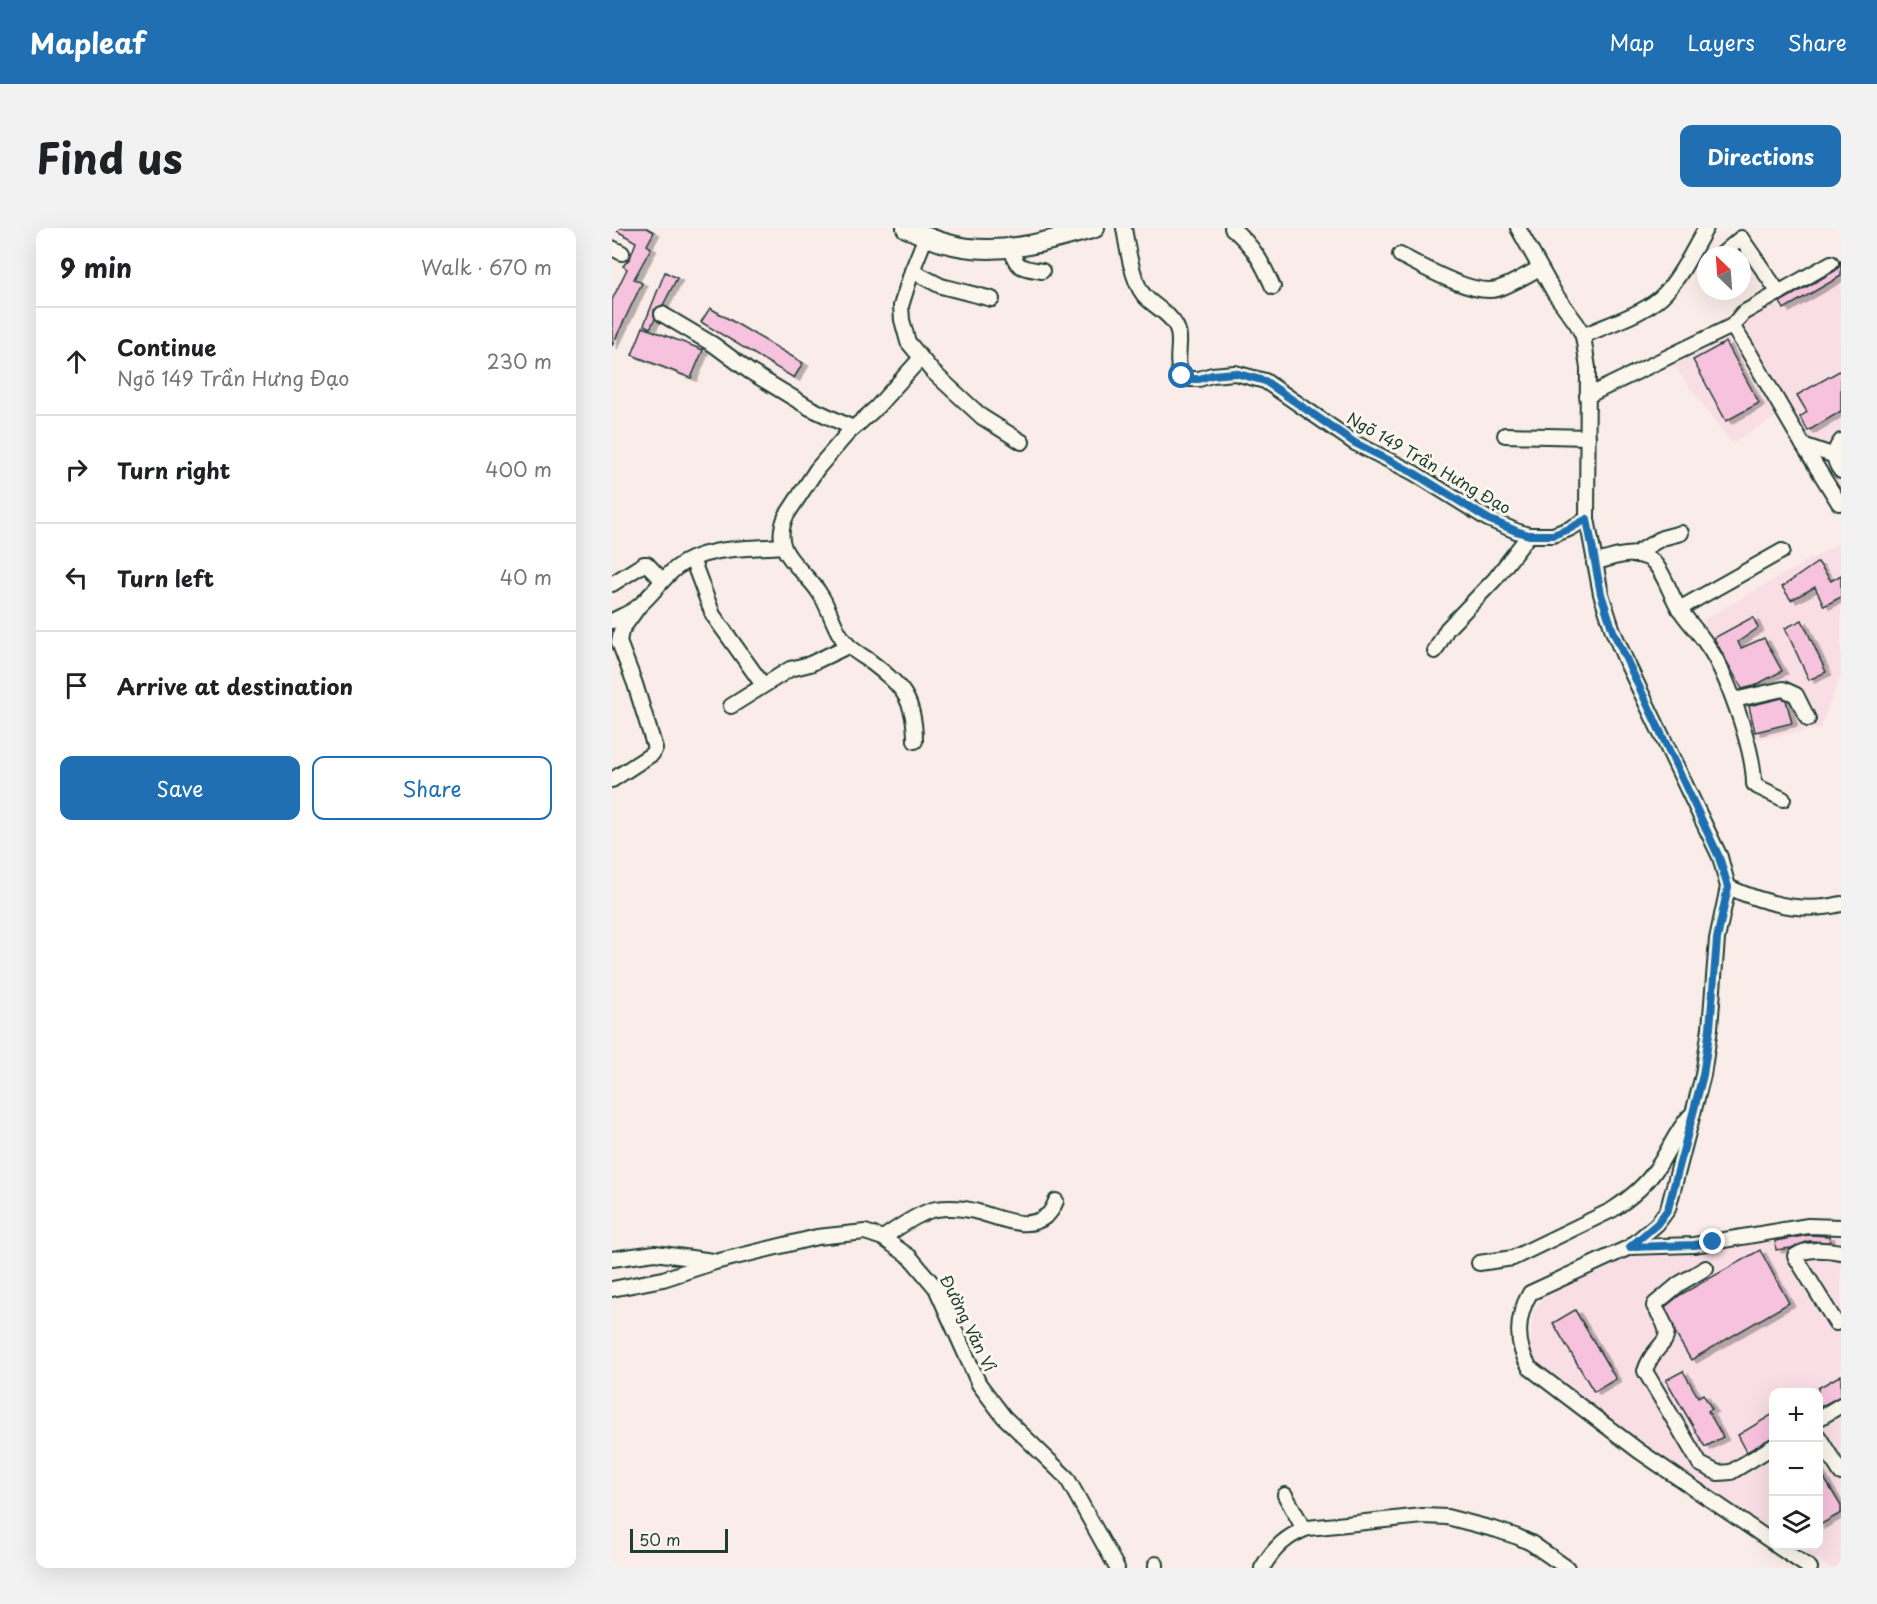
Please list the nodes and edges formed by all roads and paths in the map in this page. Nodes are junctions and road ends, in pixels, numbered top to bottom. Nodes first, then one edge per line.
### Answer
1 (906, 228) edge
2 (1095, 228) edge
3 (1124, 228) edge
4 (1232, 228) edge
5 (1518, 228) edge
6 (1706, 228) edge
7 (926, 236) junction
8 (1732, 246) edge
9 (1747, 246) edge
10 (1012, 248) junction
11 (1751, 252) edge
12 (1400, 255) dead end
13 (1831, 263) dead end
14 (1540, 268) junction
15 (912, 271) junction
16 (1042, 271) dead end
17 (1273, 287) dead end
18 (1779, 293) junction
19 (992, 299) dead end
20 (662, 314) dead end
21 (1732, 326) junction
22 (1583, 336) junction
23 (920, 359) junction
24 (1587, 396) junction
25 (853, 428) junction
26 (1505, 435) dead end
27 (1588, 437) junction
28 (1841, 441) edge
29 (1022, 442) dead end
30 (1803, 445) junction
31 (1834, 456) junction
32 (1841, 471) edge
33 (1839, 503) dead end
34 (1587, 519) junction
35 (1681, 533) dead end
36 (1529, 535) junction
37 (783, 546) junction
38 (1782, 551) dead end
39 (1634, 555) junction
40 (692, 559) junction
41 (1594, 563) junction
42 (662, 580) junction
43 (612, 584) edge
44 (639, 606) junction
45 (1679, 609) junction
46 (612, 621) edge
47 (848, 646) junction
48 (1435, 651) dead end
49 (763, 685) junction
50 (1734, 700) junction
51 (731, 706) dead end
52 (1808, 719) dead end
53 (915, 741) dead end
54 (612, 780) edge
55 (1783, 799) dead end
56 (1728, 887) junction
57 (1841, 904) edge
58 (1694, 1112) junction
59 (1056, 1201) dead end
60 (1841, 1227) edge
61 (883, 1238) junction
62 (1630, 1247) junction
63 (1841, 1252) edge
64 (612, 1259) edge
65 (715, 1262) junction
66 (1479, 1263) dead end
67 (1706, 1268) dead end
68 (612, 1289) edge
69 (1839, 1324) edge
70 (1841, 1405) edge
71 (1823, 1416) edge
72 (1822, 1442) edge
73 (1769, 1448) edge
74 (1841, 1473) edge
75 (1285, 1496) dead end
76 (1304, 1529) junction
77 (1769, 1540) edge
78 (1784, 1550) edge
79 (1117, 1568) edge
80 (1262, 1568) edge
81 (1567, 1568) edge
82 (1810, 1568) edge

1 - 7 main road
2 - 10 main road
3 - 36 street, Ngõ 149 Trần Hưng Đạo
4 - 17 street
5 - 14 street
6 - 22 street
7 - 10 main road
7 - 15 street
8 - 9 street
10 - 16 street
11 - 18 street
12 - 14 street
13 - 18 street
14 - 22 street
15 - 19 street
15 - 23 street
18 - 21 street
20 - 25 street
21 - 24 street
21 - 30 street
22 - 24 street
23 - 25 street
23 - 29 street
24 - 27 street
25 - 37 street
26 - 27 street
27 - 34 street
28 - 31 street
30 - 31 street
30 - 33 street
31 - 32 street
34 - 36 street, Ngõ 149 Trần Hưng Đạo
34 - 41 street
35 - 39 street
36 - 48 street
37 - 40 street
37 - 47 street
38 - 45 street
39 - 41 street
39 - 45 street
40 - 42 street
40 - 49 street
41 - 56 street
42 - 43 street
42 - 44 street
44 - 46 street
44 - 54 street
45 - 50 street
47 - 49 street
47 - 53 street
49 - 51 street
50 - 52 street
50 - 55 street
56 - 57 street
56 - 58 street
58 - 62 street
58 - 66 street
59 - 61 street
60 - 62 street
61 - 65 street, Đường Văn Vỉ
61 - 79 street, Đường Văn Vỉ
62 - 77 street
63 - 69 street
64 - 65 street
65 - 68 street, Đường Văn Vỉ
67 - 73 street
70 - 71 street
72 - 74 street
75 - 76 street
76 - 80 street
76 - 81 street
78 - 82 street

